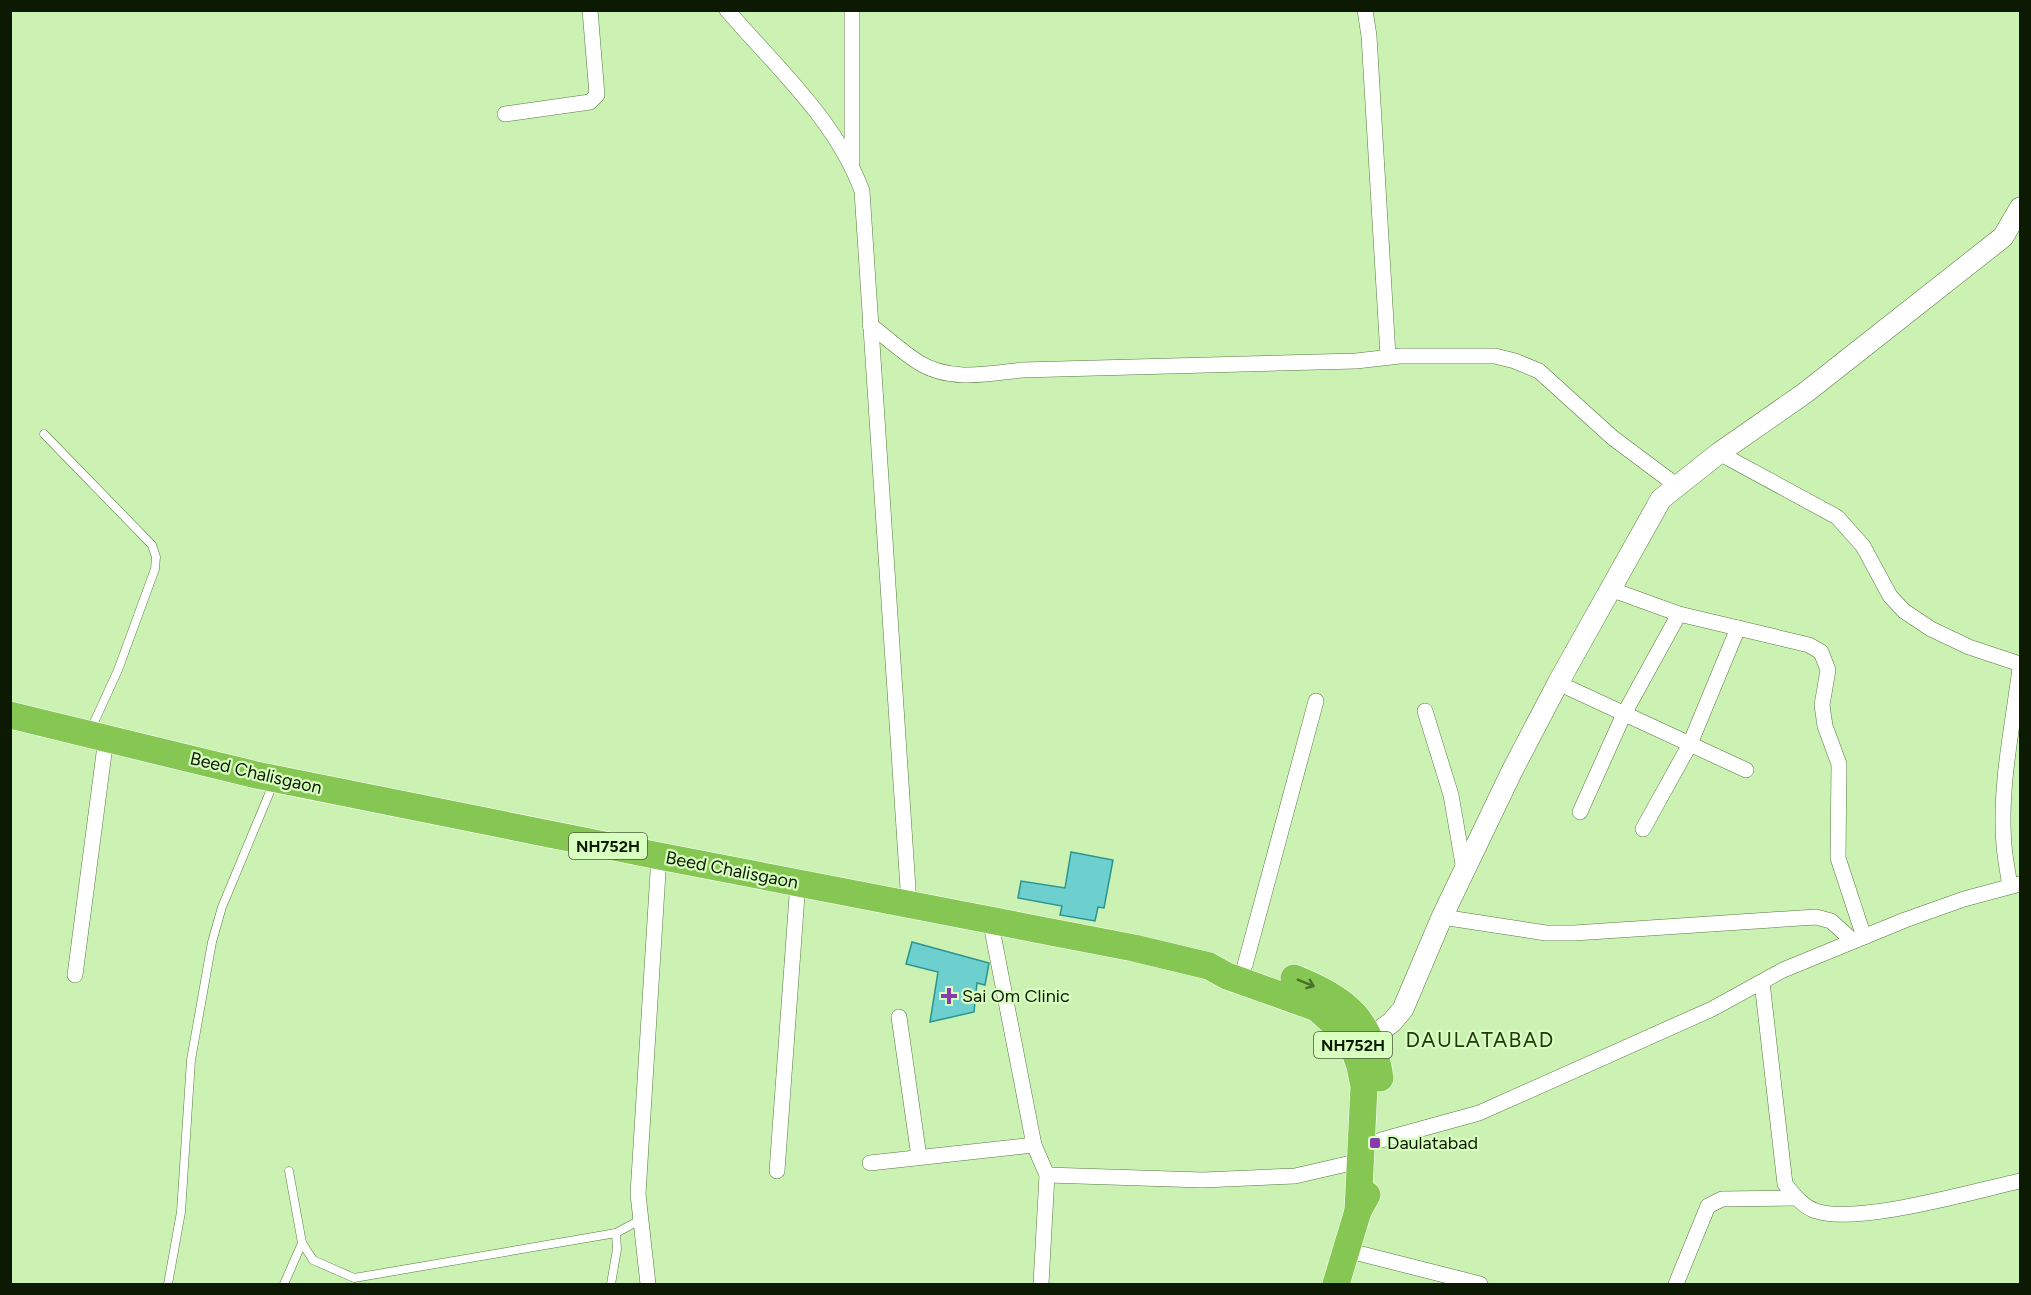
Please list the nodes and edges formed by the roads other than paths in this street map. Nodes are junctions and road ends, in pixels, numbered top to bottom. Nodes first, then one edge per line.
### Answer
1 (590, 10) edge
2 (727, 10) edge
3 (852, 10) edge
4 (1365, 10) edge
5 (505, 114) dead end
6 (852, 164) junction
7 (2020, 208) edge
8 (870, 325) junction
9 (1388, 356) junction
10 (44, 434) dead end
11 (1719, 453) junction
12 (1676, 485) junction
13 (1610, 589) junction
14 (1679, 614) junction
15 (1738, 628) junction
16 (2020, 666) edge
17 (1558, 683) junction
18 (1316, 701) dead end
19 (1425, 711) dead end
20 (1624, 714) junction
21 (10, 715) edge
22 (98, 736) junction
23 (1690, 744) junction
24 (1746, 771) dead end
25 (276, 778) junction
26 (1580, 812) dead end
27 (1643, 829) dead end
28 (659, 856) junction
29 (1464, 870) junction
30 (798, 882) junction
31 (2015, 885) edge
32 (909, 904) junction
33 (1442, 916) junction
34 (990, 919) junction
35 (1859, 939) junction
36 (1245, 965) junction
37 (1209, 966) junction
38 (75, 975) dead end
39 (1762, 982) junction
40 (899, 1017) dead end
41 (1371, 1038) junction
42 (1381, 1140) junction
43 (1034, 1145) junction
44 (919, 1157) junction
45 (1360, 1161) junction
46 (870, 1162) dead end
47 (289, 1171) dead end
48 (777, 1171) dead end
49 (1047, 1175) junction
50 (2020, 1181) edge
51 (1795, 1198) junction
52 (1358, 1211) junction
53 (640, 1221) junction
54 (616, 1233) junction
55 (302, 1243) junction
56 (1346, 1250) junction
57 (168, 1284) edge
58 (284, 1284) edge
59 (611, 1284) edge
60 (648, 1284) edge
61 (1041, 1284) edge
62 (1336, 1284) edge
63 (1480, 1284) edge
64 (1676, 1284) edge

1 - 5 street
2 - 6 street
3 - 6 street
4 - 9 street
6 - 8 street
7 - 11 street
8 - 9 street
8 - 32 street
9 - 12 street
10 - 22 lane
11 - 12 street
11 - 16 street
12 - 13 street
13 - 14 street
13 - 17 street
14 - 15 street
14 - 20 street
15 - 23 street
15 - 35 street
16 - 31 street
17 - 20 street
17 - 29 street
18 - 36 street
19 - 29 street
20 - 23 street
20 - 26 street
21 - 22 highway, Beed Chalisgaon / NH752H
22 - 25 highway, Beed Chalisgaon / NH752H
22 - 38 street
23 - 24 street
23 - 27 street
25 - 28 highway, Beed Chalisgaon / NH752H
25 - 57 lane
28 - 30 highway, Beed Chalisgaon / NH752H
28 - 53 street
29 - 33 street
30 - 32 highway, Beed Chalisgaon / NH752H
30 - 48 street
31 - 35 street
32 - 34 highway, Beed Chalisgaon / NH752H
33 - 35 street
33 - 41 street
34 - 37 highway, Beed Chalisgaon / NH752H
34 - 43 street
35 - 39 street
36 - 37 highway, Beed Chalisgaon / NH752H
36 -> 41 highway, Beed Chalisgaon / NH752H
37 - 45 highway, Beed Chalisgaon / NH752H
39 - 42 street
39 - 51 street
40 - 44 street
41 - 42 highway, Beed Chalisgaon / NH752H
42 - 52 highway, Beed Chalisgaon / NH752H
43 - 44 street
43 - 49 street
44 - 46 street
45 - 49 street
45 - 52 highway, Beed Chalisgaon / NH752H
47 - 55 lane
49 - 61 street
50 - 51 street
51 - 64 street
52 - 56 highway, Beed Chalisgaon / NH752H
53 - 54 lane
53 - 60 street
54 - 55 lane
54 - 59 lane
55 - 58 lane
56 - 62 highway, Beed Chalisgaon / NH752H
56 - 63 street

